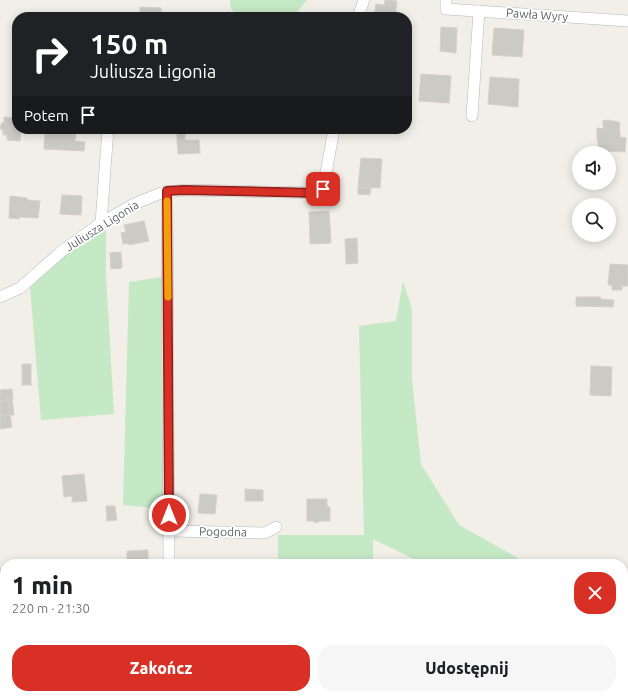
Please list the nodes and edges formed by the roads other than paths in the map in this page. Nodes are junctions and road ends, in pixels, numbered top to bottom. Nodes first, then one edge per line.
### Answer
1 (364, 0) edge
2 (446, 4) edge
3 (480, 11) junction
4 (360, 12) edge
5 (628, 21) edge
6 (472, 116) dead end
7 (108, 134) edge
8 (333, 134) edge
9 (167, 191) junction
10 (101, 223) junction
11 (0, 297) edge
12 (276, 527) dead end
13 (169, 531) junction
14 (169, 559) edge

1 - 4 street
2 - 3 street, Pawła Wyry
3 - 5 street, Pawła Wyry
3 - 6 street
7 - 10 street
8 - 9 street, Juliusza Ligonia
9 - 10 street, Juliusza Ligonia
9 - 13 street
10 - 11 street, Juliusza Ligonia
12 - 13 street, Pogodna
13 - 14 street

